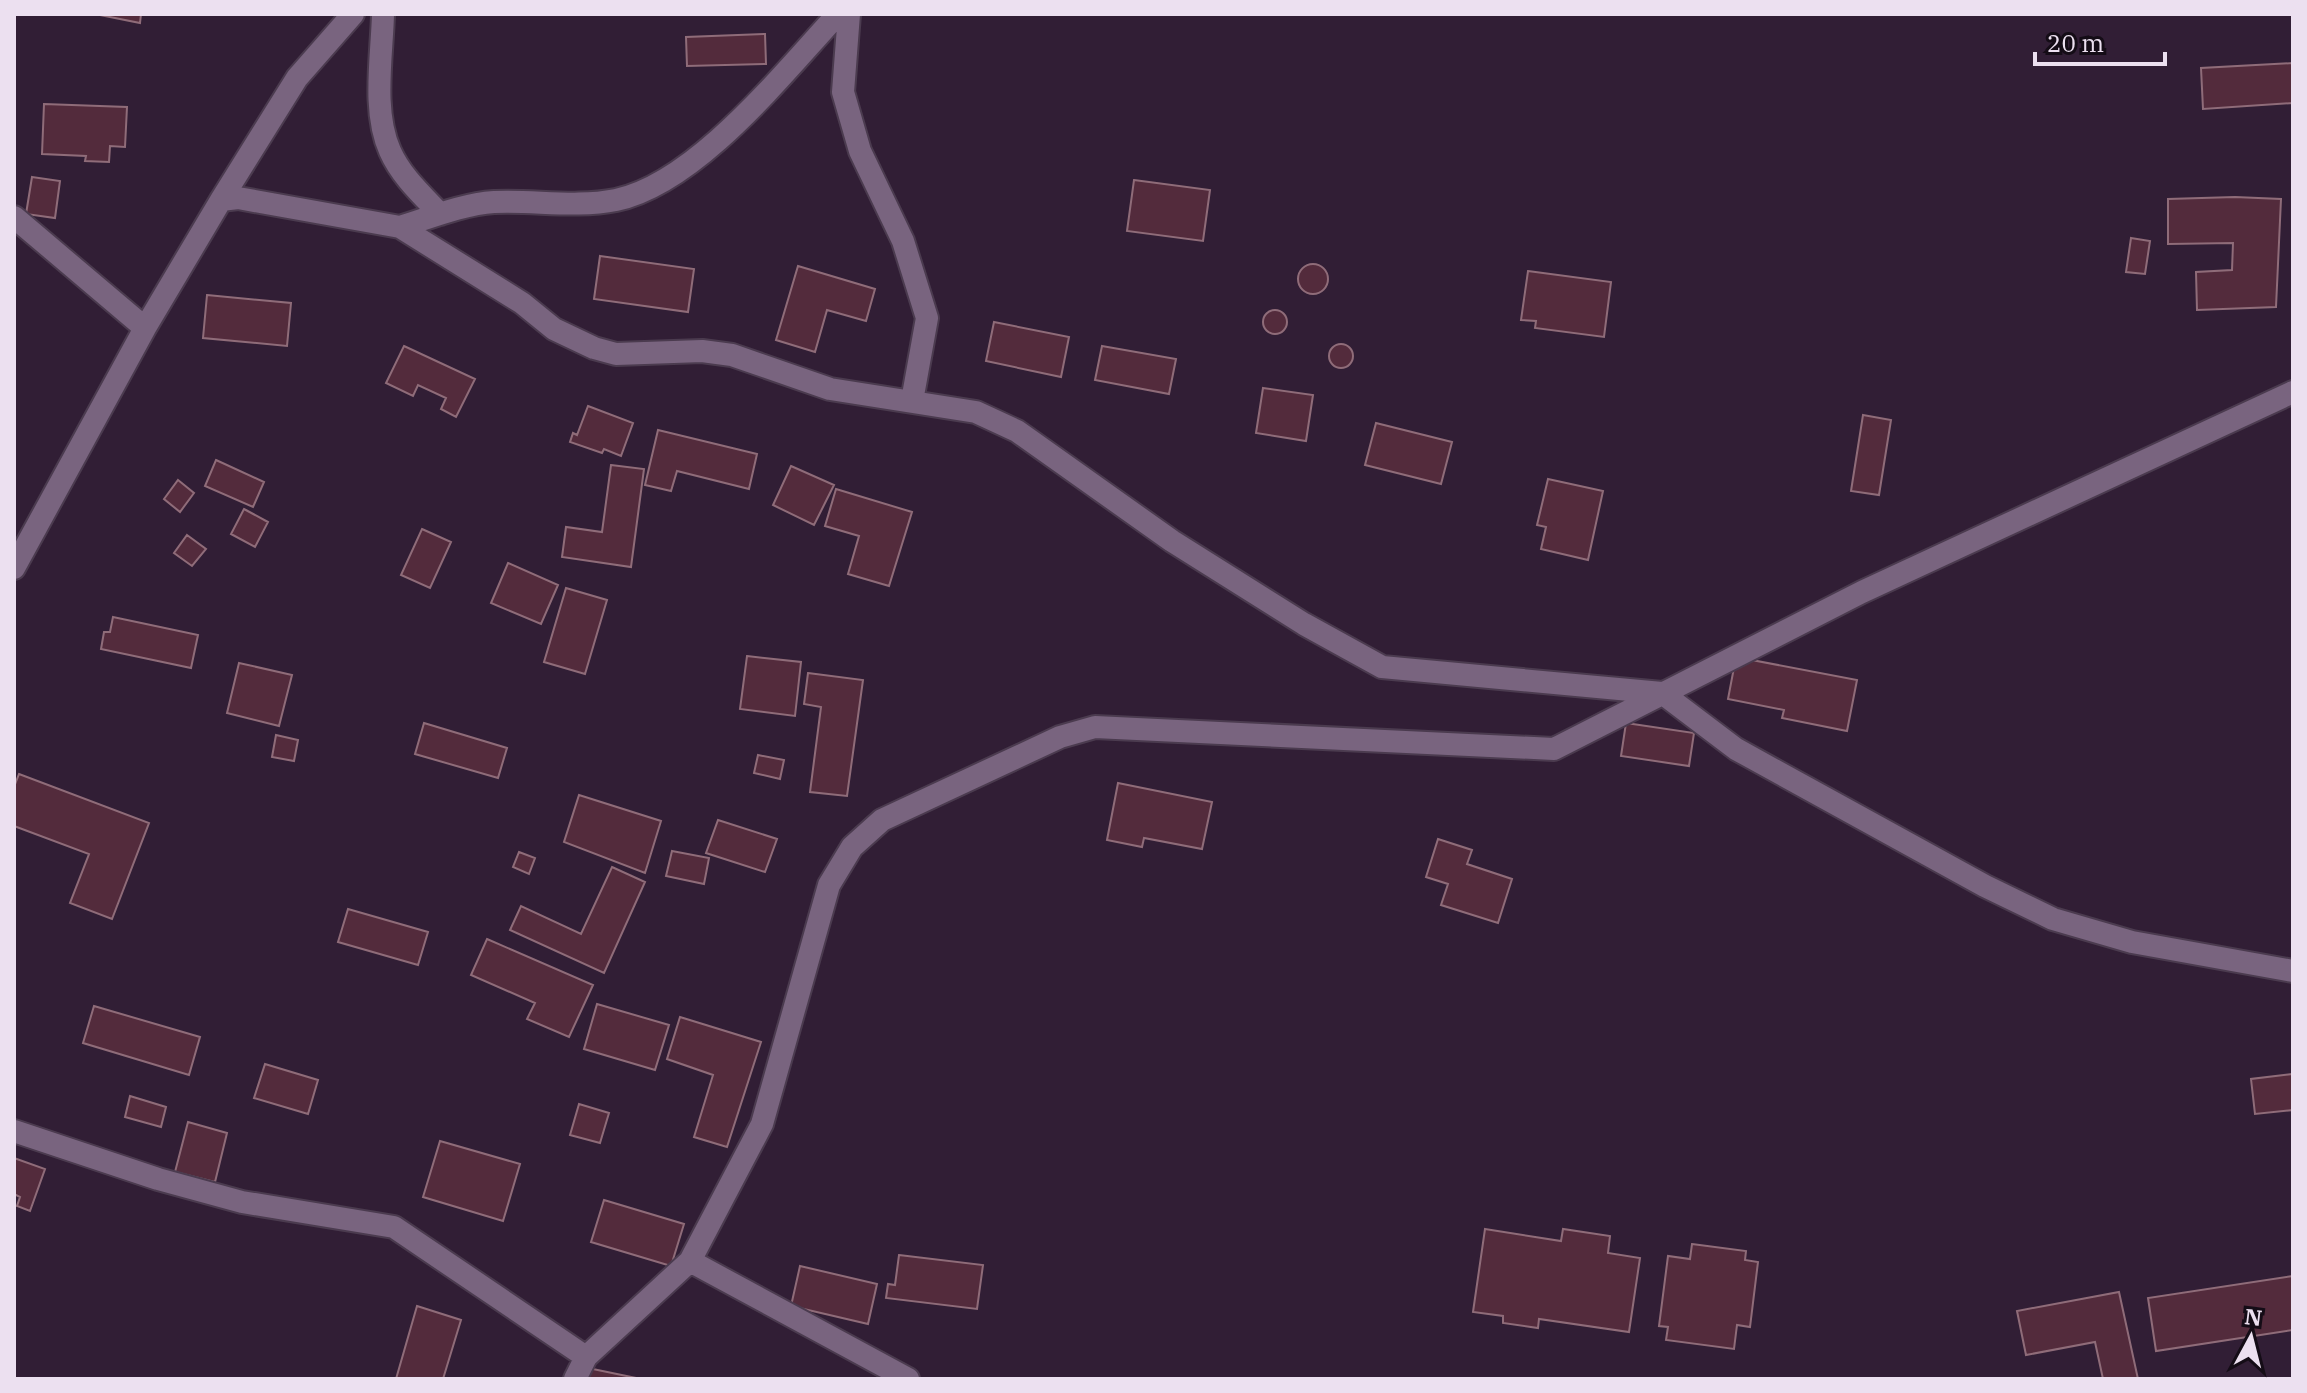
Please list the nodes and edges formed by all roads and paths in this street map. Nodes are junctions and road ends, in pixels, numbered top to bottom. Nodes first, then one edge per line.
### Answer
1 (353, 14) edge
2 (383, 14) edge
3 (838, 14) edge
4 (849, 14) edge
5 (221, 200) junction
6 (440, 214) junction
7 (14, 217) edge
8 (400, 227) junction
9 (145, 328) junction
10 (2293, 392) edge
11 (912, 401) junction
12 (14, 568) edge
13 (1662, 693) junction
14 (2293, 971) edge
15 (14, 1131) edge
16 (690, 1261) junction
17 (586, 1357) junction
18 (575, 1379) edge
19 (908, 1379) edge

1 - 5 street
2 - 6 street
3 - 6 street
4 - 11 street
5 - 8 street
5 - 9 street
6 - 8 street
7 - 9 street
8 - 11 street
9 - 12 street
10 - 13 street
11 - 13 street
13 - 14 street
13 - 16 street
15 - 17 street
16 - 17 street
16 - 19 street
17 - 18 street

